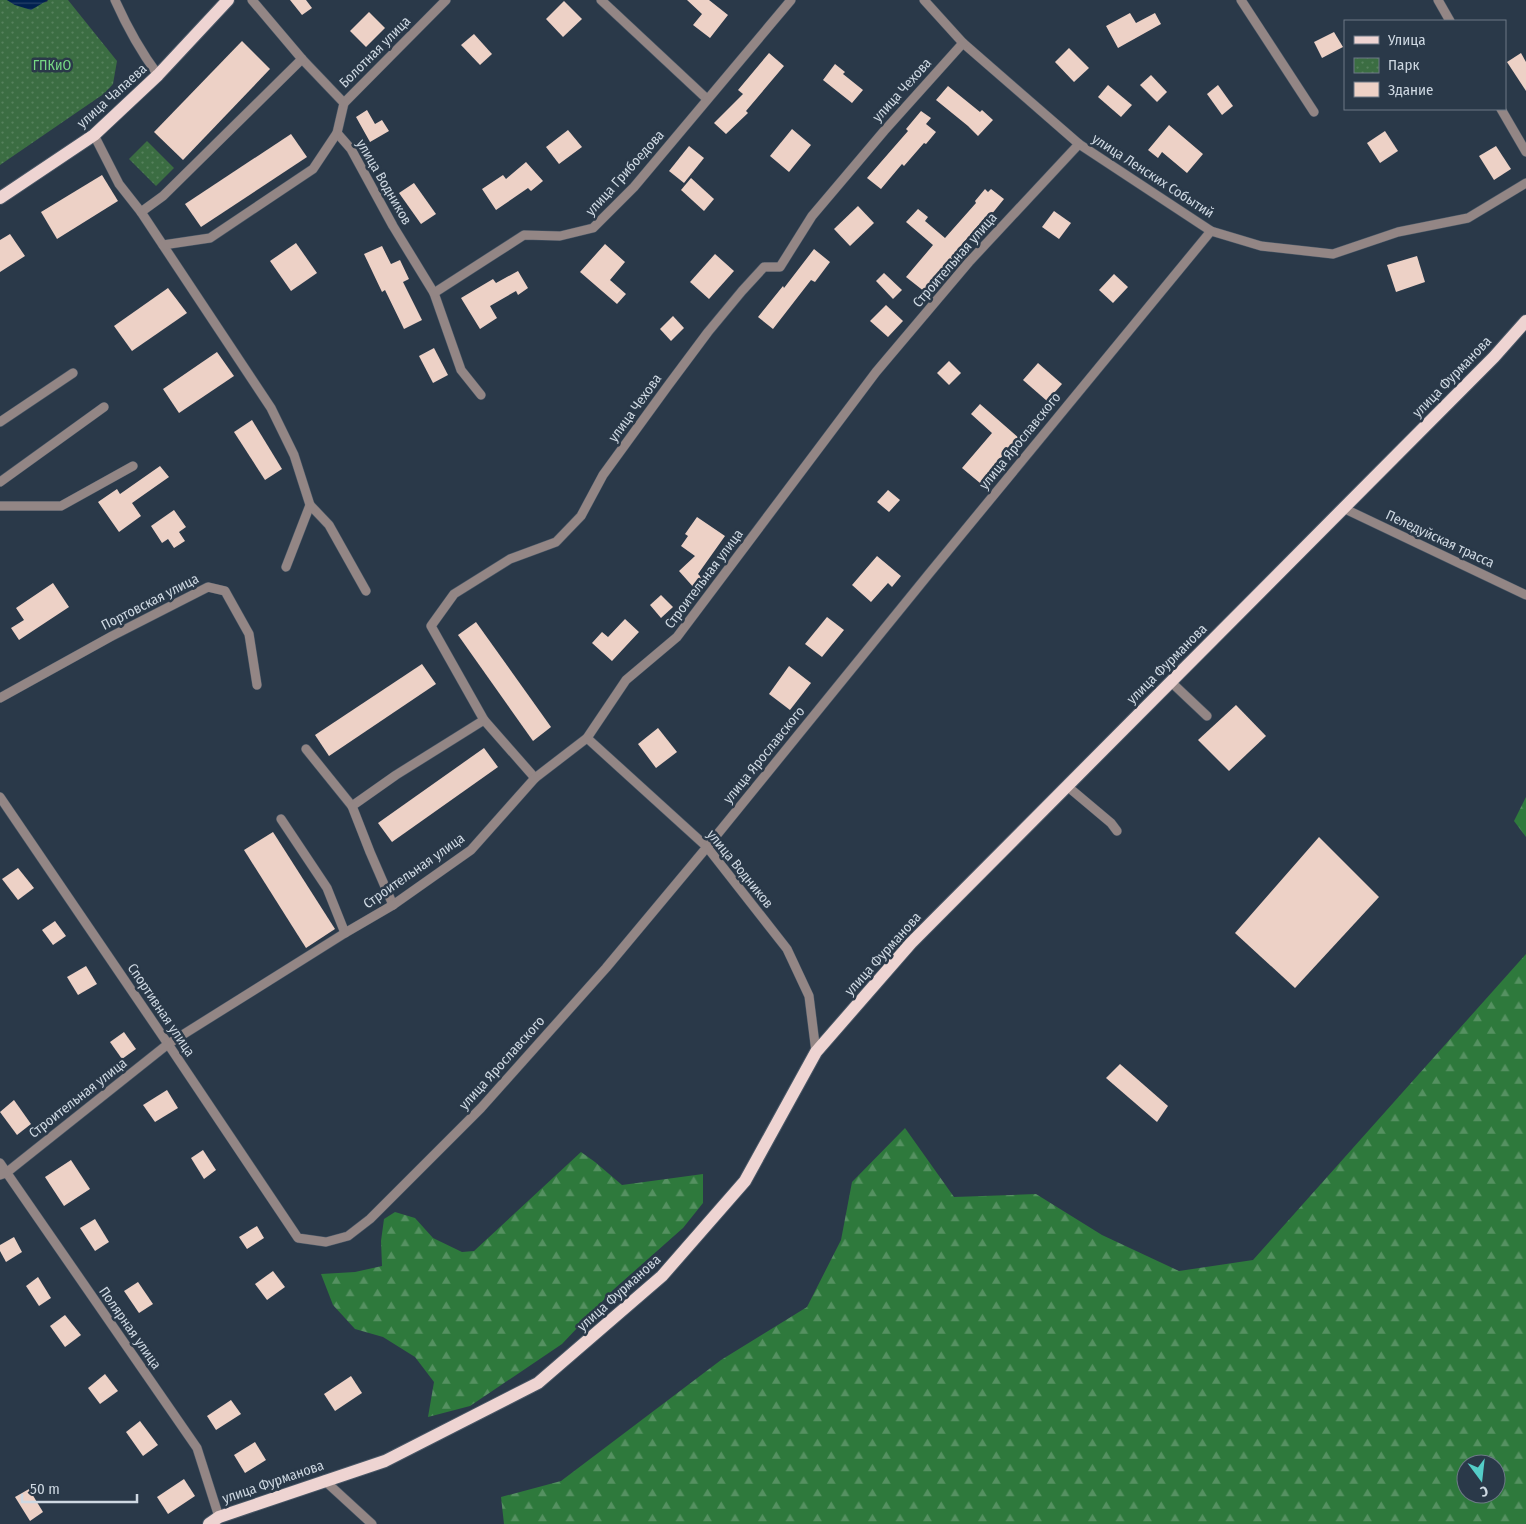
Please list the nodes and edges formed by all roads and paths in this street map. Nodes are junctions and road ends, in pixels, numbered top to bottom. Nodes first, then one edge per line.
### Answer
1 (116, 0) edge
2 (228, 0) edge
3 (252, 0) edge
4 (446, 0) edge
5 (601, 0) edge
6 (791, 0) edge
7 (924, 0) edge
8 (1241, 0) edge
9 (1438, 0) edge
10 (1449, 20) edge
11 (963, 42) junction
12 (302, 59) junction
13 (158, 75) junction
14 (707, 99) junction
15 (344, 103) junction
16 (1502, 110) edge
17 (1314, 112) dead end
18 (337, 133) junction
19 (94, 134) junction
20 (1079, 144) junction
21 (1526, 152) edge
22 (1526, 183) edge
23 (0, 198) edge
24 (141, 212) junction
25 (1211, 231) junction
26 (163, 245) junction
27 (434, 293) junction
28 (1526, 320) edge
29 (73, 373) dead end
30 (481, 395) dead end
31 (104, 407) dead end
32 (0, 422) edge
33 (133, 466) dead end
34 (0, 482) edge
35 (310, 505) junction
36 (0, 506) edge
37 (1343, 508) junction
38 (286, 567) dead end
39 (366, 591) dead end
40 (1526, 595) edge
41 (1171, 682) junction
42 (257, 685) dead end
43 (0, 698) edge
44 (1207, 716) dead end
45 (484, 720) junction
46 (587, 738) junction
47 (306, 750) dead end
48 (536, 778) junction
49 (1067, 786) junction
50 (0, 797) edge
51 (352, 806) junction
52 (281, 819) dead end
53 (1118, 831) dead end
54 (707, 847) junction
55 (393, 905) junction
56 (345, 933) junction
57 (168, 1044) junction
58 (816, 1052) junction
59 (0, 1163) edge
60 (3, 1174) edge
61 (298, 1238) joint
62 (324, 1480) junction
63 (214, 1520) edge
64 (372, 1524) edge

1 - 13 street
2 - 13 main road, улица Чапаева
3 - 12 street
4 - 15 street, Болотная улица
5 - 14 street
6 - 14 street, улица Грибоедова
7 - 11 street, улица Ленских Событий
8 - 17 street
9 - 10 street
11 - 20 street, улица Ленских Событий
11 - 45 street, улица Чехова
12 - 15 street
12 - 24 street
13 - 19 main road, улица Чапаева
14 - 27 street, улица Грибоедова
15 - 18 street, улица Водников
16 - 21 street
18 - 26 street
18 - 27 street, улица Водников
19 - 23 main road, улица Чапаева
19 - 24 street
20 - 25 street, улица Ленских Событий
20 - 46 street, Строительная улица
22 - 25 street, улица Ленских Событий
24 - 26 street
25 - 54 street, улица Ярославского
26 - 35 street
27 - 30 street, улица Водников
28 - 37 main road, улица Фурманова
29 - 32 street
31 - 34 street
33 - 36 street
35 - 38 street
35 - 39 street
37 - 40 street, Пеледуйская трасса
37 - 41 main road, улица Фурманова
41 - 44 street
41 - 49 main road, улица Фурманова
42 - 43 street, Портовская улица
45 - 48 street, улица Чехова
45 - 51 street
46 - 48 street, Строительная улица
46 - 54 street, улица Водников
47 - 51 street
48 - 55 street, Строительная улица
49 - 53 street
49 - 58 main road, улица Фурманова
50 - 57 street, Спортивная улица
51 - 55 street
52 - 56 street
54 - 58 street, улица Водников
54 - 61 street, улица Ярославского
55 - 56 street, Строительная улица
56 - 57 street, Строительная улица
57 - 60 street, Строительная улица
57 - 61 street, Спортивная улица
58 - 62 main road, улица Фурманова
59 - 60 street, Полярная улица
60 - 63 street, Полярная улица
62 - 63 main road, улица Фурманова
62 - 64 street

